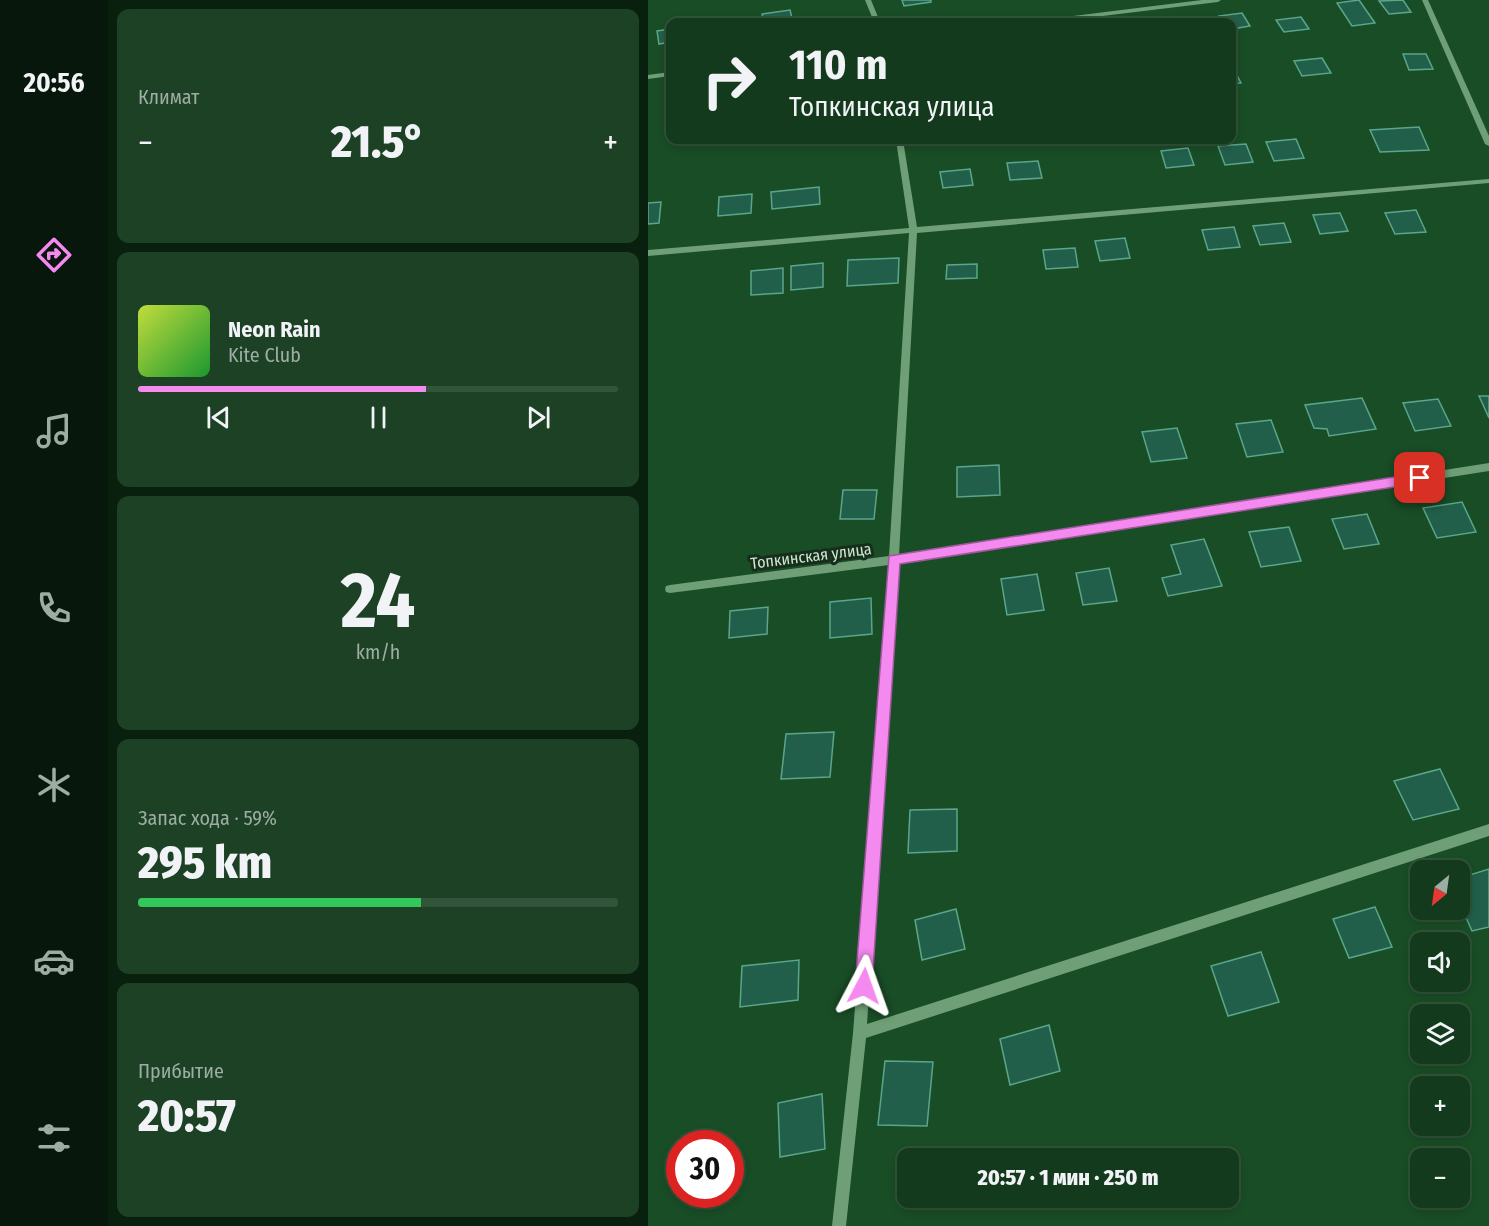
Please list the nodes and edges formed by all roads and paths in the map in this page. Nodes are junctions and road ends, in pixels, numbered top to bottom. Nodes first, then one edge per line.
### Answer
1 (868, 0) edge
2 (1218, 0) edge
3 (1425, 0) edge
4 (875, 18) edge
5 (1073, 18) edge
6 (666, 75) edge
7 (648, 77) edge
8 (900, 144) edge
9 (1489, 144) edge
10 (1489, 181) edge
11 (913, 230) junction
12 (648, 253) edge
13 (1489, 468) edge
14 (894, 560) junction
15 (670, 589) dead end
16 (1489, 830) edge
17 (860, 1033) junction
18 (839, 1226) edge

1 - 4 street
2 - 5 street
3 - 9 street
6 - 7 street
8 - 11 street
10 - 11 street
11 - 12 street
11 - 14 street
13 - 14 street, Топкинская улица
14 - 15 street, Топкинская улица
14 - 17 street
16 - 17 street
17 - 18 street

